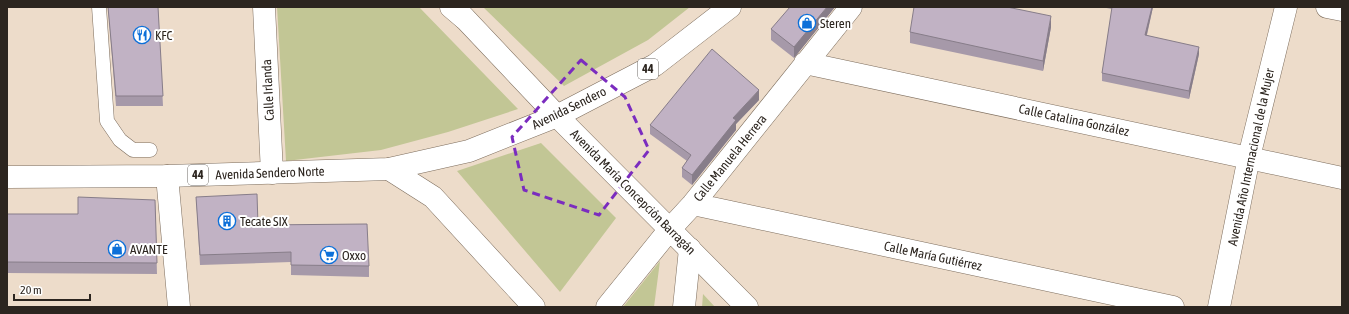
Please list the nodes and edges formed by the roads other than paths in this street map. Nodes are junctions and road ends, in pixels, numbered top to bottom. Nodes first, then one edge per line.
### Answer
1 (99, 7) edge
2 (264, 7) edge
3 (730, 7) edge
4 (851, 7) edge
5 (1286, 7) edge
6 (1327, 7) edge
7 (457, 10) edge
8 (1342, 10) edge
9 (805, 63) junction
10 (557, 116) junction
11 (150, 150) dead end
12 (1249, 157) junction
13 (389, 169) junction
14 (272, 173) junction
15 (167, 176) junction
16 (7, 177) edge
17 (1342, 178) edge
18 (693, 204) junction
19 (670, 229) junction
20 (690, 249) junction
21 (179, 307) edge
22 (534, 307) edge
23 (607, 307) edge
24 (684, 307) edge
25 (747, 307) edge
26 (1173, 307) edge
27 (1219, 307) edge

1 - 11 lane
2 - 14 street, Calle Irlanda
3 - 10 street, Avenida Sendero / 44
4 - 9 street, Calle Manuela Herrera
5 - 12 street, Avenida Año Internacional de la Mujer
6 - 8 street
7 - 10 street, Avenida María Concepción Barragán
9 - 12 street, Calle Catalina González
9 - 18 street, Calle Manuela Herrera
10 - 13 street, Avenida Sendero / 44
10 - 19 street, Avenida María Concepción Barragán
12 - 17 street, Calle Catalina González
12 - 27 street, Avenida Año Internacional de la Mujer
13 - 14 street, Avenida Sendero Norte / 44
13 - 22 street
14 - 15 street, Avenida Sendero Norte / 44
15 - 16 street, Avenida Sendero Norte / 44
15 - 21 street
18 - 19 street, Calle Manuela Herrera
18 - 26 street, Calle María Gutiérrez
19 - 20 street, Avenida María Concepción Barragán
19 - 23 street, Calle Manuela Herrera
20 - 24 street
20 - 25 street, Avenida María Concepción Barragán

